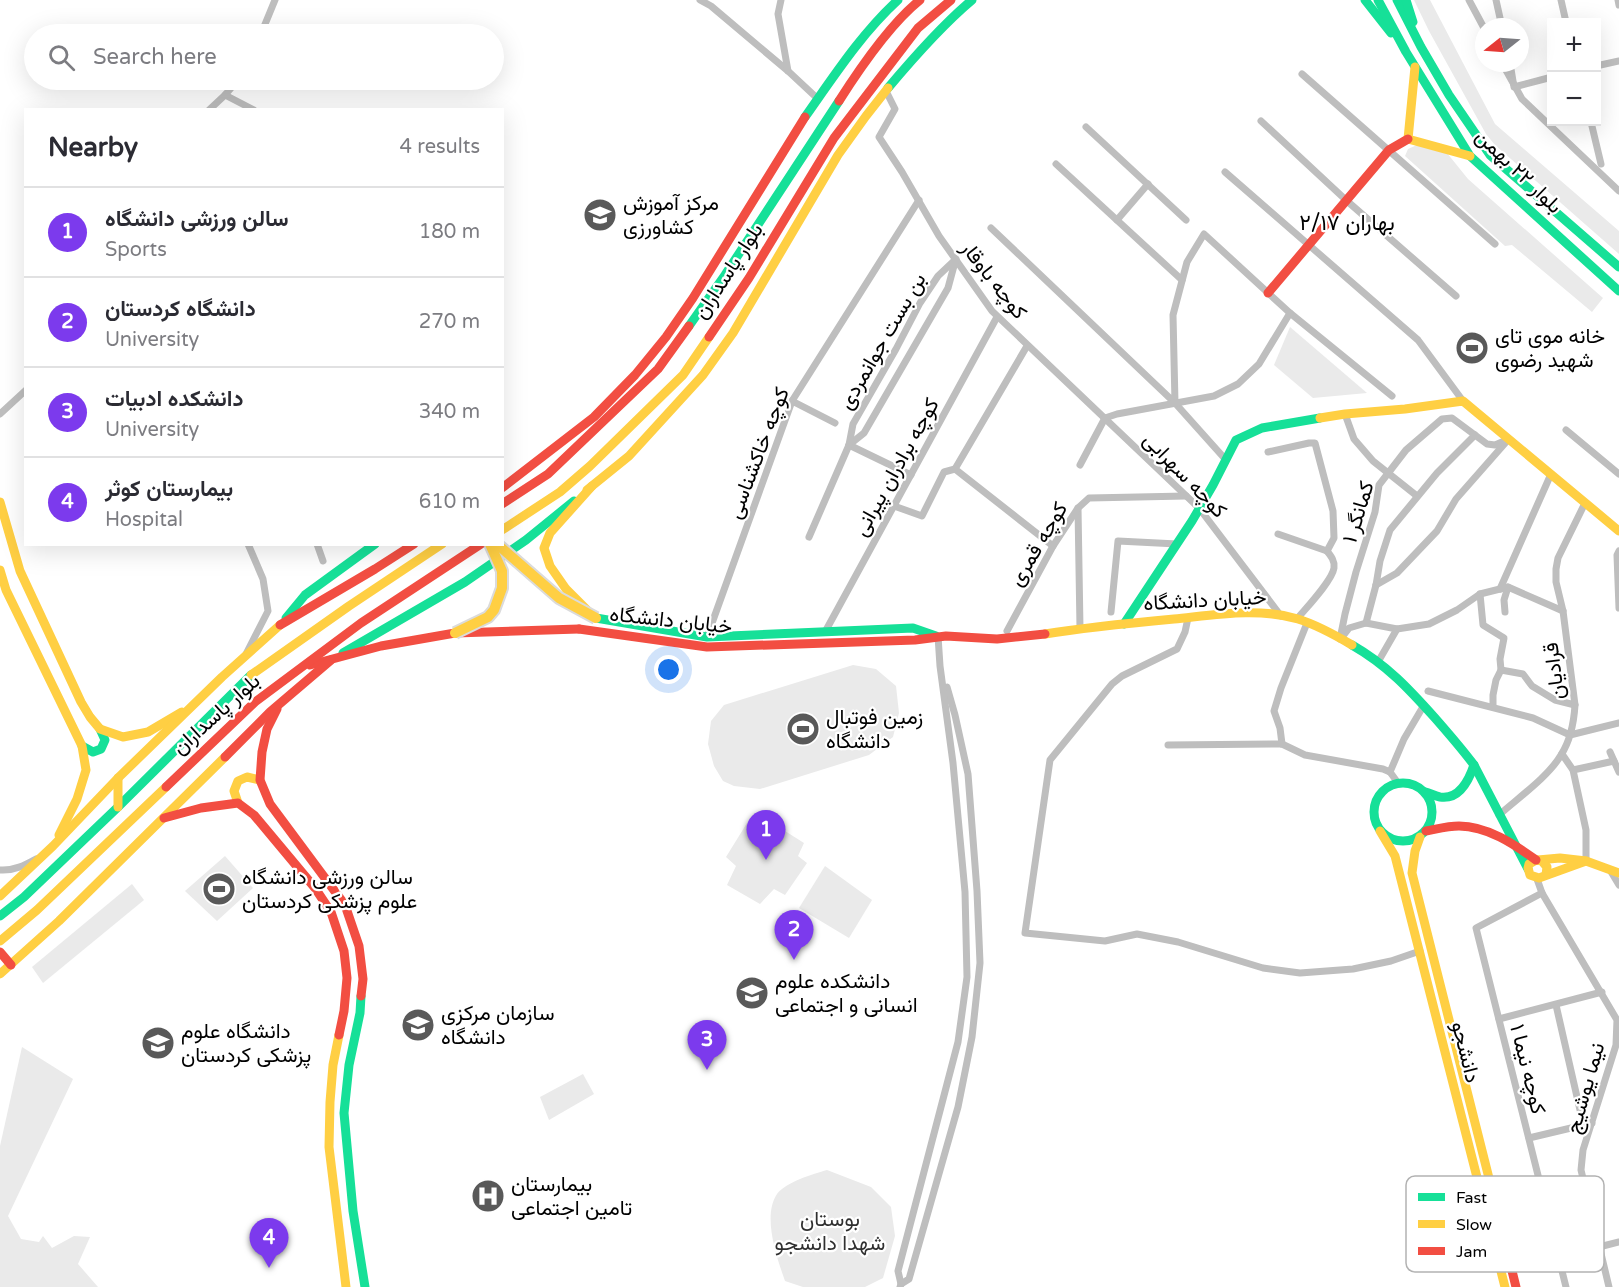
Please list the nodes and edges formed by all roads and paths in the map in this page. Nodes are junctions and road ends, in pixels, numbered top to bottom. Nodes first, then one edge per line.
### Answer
1 (274, 0) edge
2 (700, 0) edge
3 (781, 0) edge
4 (788, 0) edge
5 (899, 0) edge
6 (920, 0) edge
7 (951, 0) edge
8 (972, 0) edge
9 (1365, 0) edge
10 (1378, 0) edge
11 (1397, 0) edge
12 (1406, 0) edge
13 (1469, 0) edge
14 (1496, 0) edge
15 (1561, 0) edge
16 (1618, 0) edge
17 (712, 3) edge
18 (1619, 5) edge
19 (778, 14) junction
20 (1479, 18) edge
21 (1500, 18) edge
22 (1565, 18) edge
23 (265, 24) edge
24 (881, 42) junction
25 (1421, 47) junction
26 (1406, 52) junction
27 (1619, 61) edge
28 (1601, 65) edge
29 (1415, 67) junction
30 (788, 71) junction
31 (1506, 72) edge
32 (1511, 72) edge
33 (1302, 74) dead end
34 (1547, 79) edge
35 (1514, 87) junction
36 (230, 90) edge
37 (886, 91) junction
38 (225, 96) junction
39 (818, 99) junction
40 (218, 102) junction
41 (211, 108) edge
42 (222, 108) edge
43 (250, 108) edge
44 (1261, 121) dead end
45 (1592, 126) edge
46 (1086, 127) dead end
47 (1408, 139) junction
48 (1389, 150) junction
49 (1470, 156) junction
50 (1056, 164) dead end
51 (1601, 164) dead end
52 (1225, 172) dead end
53 (1148, 184) junction
54 (1619, 191) edge
55 (919, 200) junction
56 (1347, 201) junction
57 (1117, 220) junction
58 (1186, 220) dead end
59 (991, 228) dead end
60 (1495, 244) dead end
61 (1309, 245) junction
62 (956, 259) junction
63 (1619, 267) edge
64 (1182, 280) junction
65 (1619, 291) edge
66 (1268, 293) junction
67 (1456, 296) dead end
68 (1290, 313) junction
69 (997, 317) junction
70 (1027, 346) junction
71 (24, 392) edge
72 (1392, 396) dead end
73 (792, 401) junction
74 (1463, 401) junction
75 (1175, 404) junction
76 (0, 414) edge
77 (1345, 414) junction
78 (1105, 418) junction
79 (835, 423) dead end
80 (1566, 430) dead end
81 (1475, 435) junction
82 (1509, 439) junction
83 (560, 443) junction
84 (849, 445) junction
85 (570, 453) junction
86 (1268, 453) dead end
87 (1226, 460) junction
88 (1080, 465) dead end
89 (955, 469) junction
90 (1389, 473) junction
91 (1551, 474) junction
92 (1619, 474) edge
93 (911, 475) junction
94 (504, 486) edge
95 (592, 486) junction
96 (1186, 496) junction
97 (1417, 496) junction
98 (0, 502) edge
99 (504, 503) edge
100 (1586, 503) junction
101 (894, 506) junction
102 (1077, 508) junction
103 (1199, 508) junction
104 (504, 529) edge
105 (1619, 531) edge
106 (1278, 534) dead end
107 (809, 537) dead end
108 (1176, 544) junction
109 (249, 546) edge
110 (318, 546) edge
111 (372, 546) edge
112 (411, 546) edge
113 (439, 546) edge
114 (478, 546) edge
115 (491, 546) edge
116 (499, 546) edge
117 (1053, 546) junction
118 (1327, 551) junction
119 (1619, 551) edge
120 (323, 561) dead end
121 (0, 570) edge
122 (1376, 585) junction
123 (1508, 587) junction
124 (1500, 589) junction
125 (1480, 594) junction
126 (1619, 608) edge
127 (1563, 611) junction
128 (1111, 612) dead end
129 (1505, 612) dead end
130 (1281, 616) junction
131 (596, 618) junction
132 (1188, 618) junction
133 (1302, 621) junction
134 (1366, 623) junction
135 (1124, 624) junction
136 (280, 625) junction
137 (1080, 628) junction
138 (1397, 628) junction
139 (1007, 631) dead end
140 (825, 632) junction
141 (455, 633) junction
142 (938, 636) junction
143 (707, 637) junction
144 (1341, 639) junction
145 (333, 658) junction
146 (243, 659) junction
147 (1378, 662) junction
148 (940, 666) junction
149 (301, 667) junction
150 (1501, 670) junction
151 (1428, 691) dead end
152 (281, 702) junction
153 (194, 705) junction
154 (1424, 705) junction
155 (1575, 705) junction
156 (1493, 707) junction
157 (1619, 723) edge
158 (100, 729) junction
159 (1570, 735) junction
160 (1282, 744) junction
161 (1168, 745) dead end
162 (82, 746) junction
163 (1611, 752) dead end
164 (1562, 754) junction
165 (1614, 761) junction
166 (1474, 765) junction
167 (1573, 770) junction
168 (1390, 772) junction
169 (1619, 772) edge
170 (118, 778) junction
171 (260, 780) junction
172 (1398, 783) junction
173 (1424, 791) junction
174 (238, 803) junction
175 (118, 807) junction
176 (1499, 814) junction
177 (161, 819) junction
178 (1380, 831) junction
179 (1423, 834) junction
180 (1515, 844) junction
181 (53, 846) junction
182 (44, 855) junction
183 (1537, 860) junction
184 (1586, 861) junction
185 (1528, 869) junction
186 (0, 870) edge
187 (1614, 871) edge
188 (1542, 877) junction
189 (1619, 885) edge
190 (977, 891) junction
191 (965, 892) junction
192 (1542, 893) junction
193 (0, 896) edge
194 (0, 916) edge
195 (0, 941) edge
196 (1420, 951) junction
197 (0, 952) edge
198 (11, 965) junction
199 (0, 974) edge
200 (1602, 992) junction
201 (1556, 1005) junction
202 (1499, 1019) junction
203 (1618, 1019) edge
204 (1580, 1110) dead end
205 (1592, 1123) junction
206 (1529, 1138) junction
207 (1477, 1176) edge
208 (1488, 1176) edge
209 (1538, 1176) edge
210 (1582, 1176) edge
211 (1619, 1242) edge
212 (1604, 1246) edge
213 (1604, 1267) edge
214 (1501, 1272) edge
215 (1512, 1272) edge
216 (1562, 1272) edge
217 (901, 1285) edge
218 (346, 1287) edge
219 (365, 1287) edge
220 (1505, 1287) edge
221 (1516, 1287) edge
222 (1566, 1287) edge
223 (1609, 1287) edge

1 - 23 street
2 - 17 street
3 - 19 street
4 - 19 street
5 - 24 main road
5 - 39 main road
6 - 24 main road, بلوار پاسداران
7 - 104 main road, بلوار پاسداران
8 - 37 main road
9 - 26 main road
10 - 26 main road, بلوار ۲۲ بهمن
11 - 25 main road, بلوار ۲۲ بهمن
12 - 25 main road
13 - 20 street
14 - 21 street
15 - 22 street
16 - 18 street
17 - 30 street
19 - 30 street
24 - 85 main road, بلوار پاسداران
25 - 63 main road, بلوار ۲۲ بهمن
26 - 29 main road, بلوار ۲۲ بهمن
27 - 28 street
29 - 47 main road
29 - 49 main road, بلوار ۲۲ بهمن
30 - 39 street
31 - 35 street
32 - 35 street
33 - 48 street
34 - 35 street
35 - 54 street
36 - 38 street
37 - 55 street, کوچه باوقار
37 - 95 main road
38 - 40 street
38 - 43 street
39 - 83 main road
40 - 41 street
40 - 42 street
44 - 56 street
45 - 51 street
46 - 53 street
47 - 48 main road
47 - 49 main road
48 - 56 main road
48 - 60 street
49 - 65 main road, بلوار ۲۲ بهمن
50 - 57 street
52 - 61 street
53 - 57 street
53 - 58 street
55 - 62 street, کوچه باوقار
55 - 73 street, کوچه خاکشناسی
56 - 61 main road
56 - 67 street
57 - 64 street
59 - 75 street
61 - 66 main road
61 - 74 street
62 - 69 street, کوچه باوقار
62 - 84 street, بن بست جوانمردی
62 - 84 street, بن بست جوانمردی
64 - 66 street
64 - 75 street
66 - 68 street
68 - 72 street
68 - 75 street
69 - 70 street, کوچه باوقار
69 - 93 street, کوچه برادران پیرانی
70 - 78 street, کوچه باوقار
70 - 89 street
71 - 76 street
73 - 79 street
73 - 143 street, کوچه خاکشناسی
74 - 77 main road
74 - 82 main road
75 - 78 street
75 - 87 street
77 - 87 main road
77 - 90 street
78 - 88 street
78 - 96 street, کوچه سهرابی
80 - 92 street
81 - 82 street, کمانگر ۱
81 - 90 street, کمانگر ۱
81 - 97 street
82 - 91 main road
82 - 122 street
83 - 85 main road
83 - 94 main road
84 - 93 street
84 - 107 street, بن بست جوانمردی
85 - 99 main road, بلوار پاسداران
86 - 118 street
87 - 103 main road
89 - 101 street
89 - 117 street
90 - 97 street
90 - 144 street, کمانگر ۱
91 - 100 main road
91 - 124 street
93 - 101 street, کوچه برادران پیرانی
95 - 131 main road
95 - 145 main road
96 - 102 street, کوچه قمری
96 - 103 street, کوچه سهرابی
97 - 122 street
98 - 158 main road
100 - 105 main road
100 - 127 street, قرادیان
101 - 140 street, کوچه برادران پیرانی
102 - 117 street, کوچه قمری
102 - 137 street
103 - 108 main road
103 - 130 street, کوچه سهرابی
106 - 118 street
108 - 128 street
108 - 135 main road
109 - 146 street
110 - 120 street
111 - 136 main road
112 - 136 main road
113 - 175 main road, بلوار پاسداران
114 - 149 main road, بلوار پاسداران
115 - 141 main road, bridge
116 - 131 main road, خیابان دانشگاه, bridge
117 - 139 street, کوچه قمری
118 - 133 street
119 - 126 street
121 - 162 main road
122 - 134 street
123 - 124 street
123 - 127 street
123 - 129 street
124 - 125 street
125 - 138 street
125 - 150 street
127 - 155 street, قرادیان
130 - 132 main road, خیابان دانشگاه
130 - 133 main road, خیابان دانشگاه
131 - 143 main road, خیابان دانشگاه
132 - 135 main road, خیابان دانشگاه
132 - 196 street
133 - 144 main road, خیابان دانشگاه
133 - 160 street
134 - 138 street
134 - 144 street
135 - 137 main road, خیابان دانشگاه
136 - 146 main road
137 - 142 main road, خیابان دانشگاه
138 - 147 street
140 - 142 main road, خیابان دانشگاه
140 - 143 main road, خیابان دانشگاه
141 - 142 main road, خیابان دانشگاه
141 - 145 main road
142 - 148 street
144 - 147 main road, خیابان دانشگاه
145 - 149 main road
145 - 152 main road
146 - 153 main road
147 - 154 main road, خیابان دانشگاه
148 - 190 street
148 - 191 street
149 - 195 main road, بلوار پاسداران
150 - 155 street
150 - 156 street
151 - 156 street
152 - 171 main road
152 - 177 main road
153 - 158 main road
153 - 170 main road
154 - 166 main road, خیابان دانشگاه
154 - 168 street
155 - 159 street, قرادیان
156 - 159 street
157 - 159 street
158 - 162 main road
159 - 164 street, قرادیان
160 - 161 street
160 - 168 street
162 - 181 main road
163 - 165 street
164 - 167 street
164 - 176 street, قرادیان
165 - 167 street
165 - 169 street
166 - 173 main road
166 - 176 main road, خیابان دانشگاه
167 - 184 street
168 - 172 street
170 - 175 main road
170 - 181 main road
171 - 174 main road
171 - 219 main road
172 - 173 main road
172 - 178 main road
173 - 179 main road
174 - 177 main road
174 - 218 main road
175 - 194 main road, بلوار پاسداران
176 - 180 main road, خیابان دانشگاه
177 - 198 main road
178 - 179 main road
178 - 196 main road, دانشجو
179 - 180 main road
179 - 208 main road, دانشجو
180 - 183 main road, خیابان دانشگاه
180 - 185 main road, خیابان دانشگاه
181 - 182 main road
182 - 186 street
182 - 193 main road
183 - 184 main road
183 - 185 main road
183 - 188 main road
184 - 187 main road
184 - 188 main road
185 - 188 main road
187 - 189 street
188 - 192 street, نیما یوشیج
190 - 191 street
190 - 217 street
191 - 217 street
192 - 200 street, نیما یوشیج
192 - 202 street, کوچه نیما ۱
196 - 207 main road, دانشجو
197 - 198 main road
198 - 199 main road
200 - 201 street
200 - 203 street, نیما یوشیج
201 - 202 street
201 - 204 street
202 - 206 street, کوچه نیما ۱
203 - 205 street, نیما یوشیج
205 - 206 street
205 - 210 street, نیما یوشیج
206 - 209 street, کوچه نیما ۱
211 - 212 street
213 - 223 street, نیما یوشیج
214 - 220 main road, دانشجو
215 - 221 main road, دانشجو
216 - 222 street, کوچه نیما ۱

